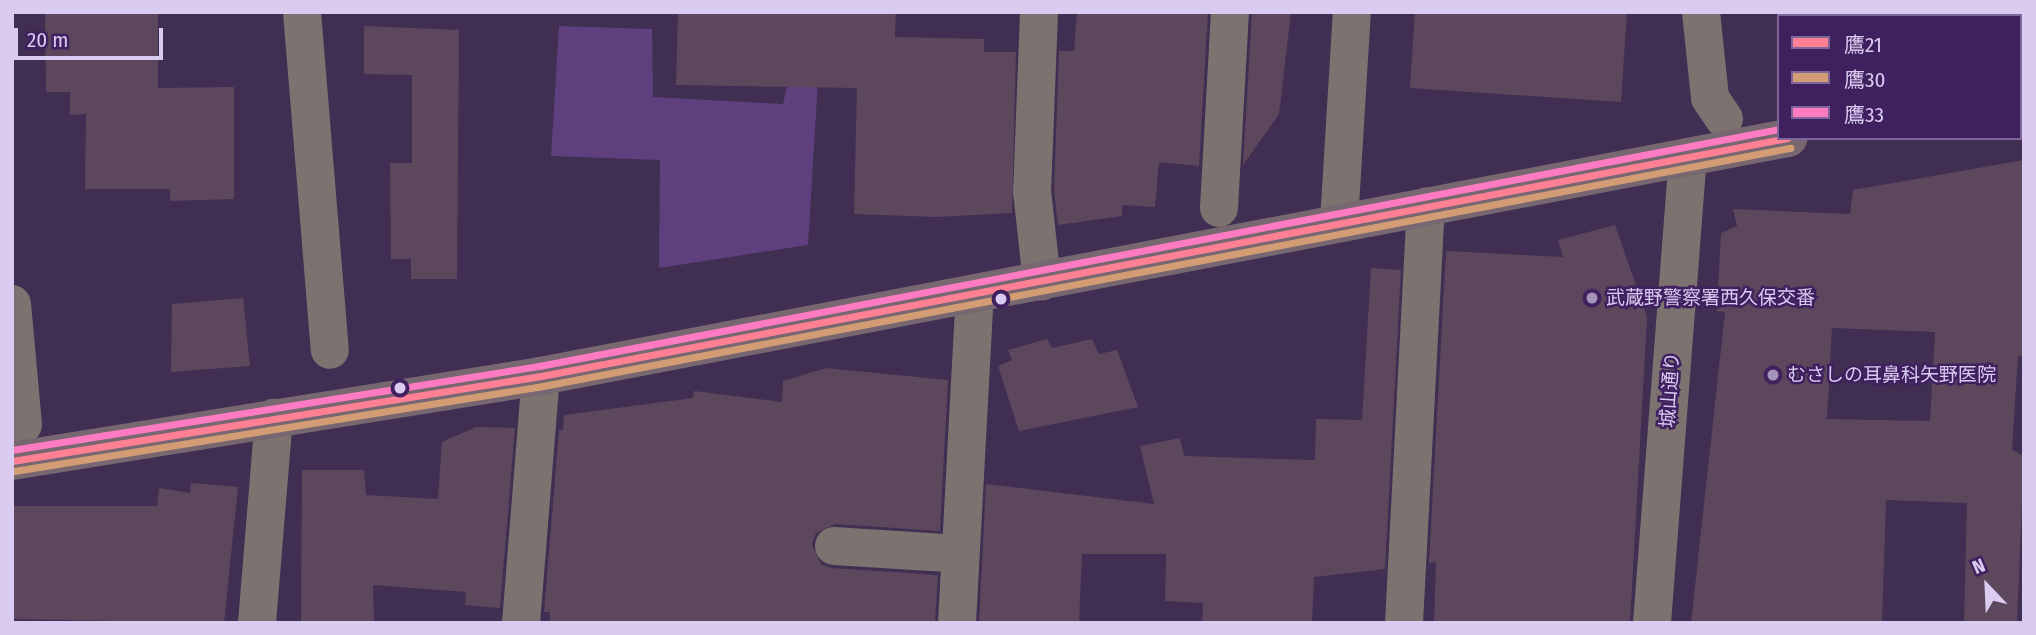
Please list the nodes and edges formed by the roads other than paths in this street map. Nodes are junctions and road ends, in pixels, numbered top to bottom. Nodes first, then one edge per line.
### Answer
1 (302, 12) edge
2 (1039, 12) edge
3 (1230, 12) edge
4 (1352, 12) edge
5 (1701, 12) edge
6 (1724, 119) dead end
7 (1777, 140) edge
8 (1688, 157) junction
9 (1426, 207) junction
10 (1219, 208) dead end
11 (1339, 222) junction
12 (1042, 281) junction
13 (975, 294) junction
14 (12, 304) edge
15 (330, 350) dead end
16 (541, 376) junction
17 (274, 418) junction
18 (23, 425) dead end
19 (12, 461) edge
20 (834, 546) dead end
21 (960, 554) junction
22 (257, 623) edge
23 (521, 623) edge
24 (957, 623) edge
25 (1404, 623) edge
26 (1652, 623) edge

1 - 15 street
2 - 12 street
3 - 10 street
4 - 11 street
5 - 6 street
7 - 8 main road
8 - 9 main road
8 - 26 street, 城山通り
9 - 11 main road
9 - 25 street
11 - 12 main road
12 - 13 main road
13 - 16 main road
13 - 21 street
14 - 18 street
16 - 17 main road
16 - 23 street
17 - 19 main road
17 - 22 street
20 - 21 street
21 - 24 street

